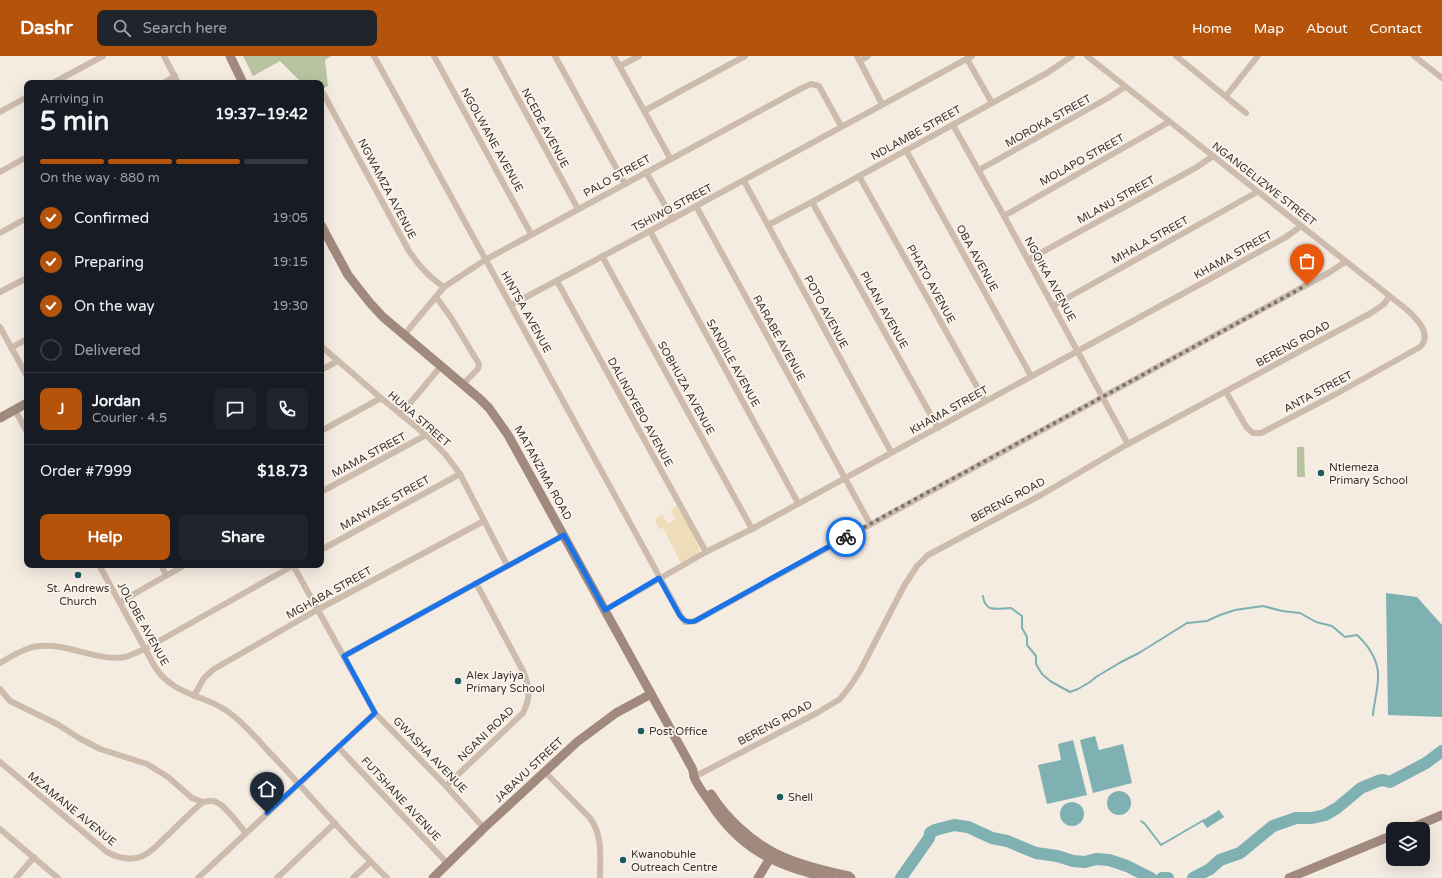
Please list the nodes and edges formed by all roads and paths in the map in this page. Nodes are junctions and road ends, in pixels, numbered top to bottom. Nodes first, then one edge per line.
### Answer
1 (103, 56) edge
2 (164, 56) edge
3 (230, 56) edge
4 (374, 56) edge
5 (434, 56) edge
6 (495, 56) edge
7 (554, 56) edge
8 (614, 56) edge
9 (639, 56) edge
10 (745, 56) edge
11 (868, 56) edge
12 (1072, 56) edge
13 (1087, 56) edge
14 (1258, 56) edge
15 (1414, 56) edge
16 (970, 57) edge
17 (1179, 57) edge
18 (858, 58) edge
19 (620, 66) junction
20 (175, 76) junction
21 (1442, 78) edge
22 (59, 80) edge
23 (168, 80) edge
24 (177, 80) edge
25 (242, 80) edge
26 (1125, 87) junction
27 (324, 95) edge
28 (1226, 96) junction
29 (24, 99) edge
30 (992, 103) junction
31 (882, 104) junction
32 (644, 111) junction
33 (0, 112) edge
34 (1246, 113) dead end
35 (1169, 122) junction
36 (953, 125) junction
37 (841, 126) junction
38 (906, 150) junction
39 (1213, 156) junction
40 (670, 158) junction
41 (24, 159) edge
42 (979, 170) junction
43 (0, 172) edge
44 (646, 172) junction
45 (859, 176) junction
46 (744, 181) junction
47 (625, 184) junction
48 (1256, 192) junction
49 (812, 202) junction
50 (696, 206) junction
51 (578, 209) junction
52 (1004, 216) junction
53 (673, 219) junction
54 (24, 220) edge
55 (768, 225) junction
56 (1301, 226) junction
57 (650, 232) junction
58 (0, 233) edge
59 (532, 234) junction
60 (325, 240) edge
61 (602, 256) junction
62 (485, 260) junction
63 (1028, 260) junction
64 (1345, 262) junction
65 (24, 280) edge
66 (557, 281) junction
67 (444, 287) junction
68 (0, 292) edge
69 (436, 297) junction
70 (1390, 297) junction
71 (511, 305) junction
72 (1053, 306) junction
73 (0, 327) edge
74 (1424, 331) joint
75 (404, 335) junction
76 (24, 341) edge
77 (11, 348) junction
78 (324, 349) edge
79 (1077, 351) junction
80 (338, 361) junction
81 (442, 366) junction
82 (324, 368) edge
83 (24, 371) edge
84 (1031, 376) junction
85 (463, 384) junction
86 (1226, 392) junction
87 (1102, 397) junction
88 (381, 398) junction
89 (985, 401) junction
90 (24, 405) edge
91 (15, 410) junction
92 (401, 414) junction
93 (0, 418) edge
94 (24, 426) edge
95 (938, 428) junction
96 (324, 429) edge
97 (426, 435) junction
98 (1128, 444) junction
99 (891, 452) junction
100 (460, 474) junction
101 (844, 479) junction
102 (324, 490) edge
103 (798, 503) junction
104 (484, 521) junction
105 (870, 524) junction
106 (752, 529) junction
107 (564, 535) junction
108 (324, 548) edge
109 (706, 552) junction
110 (507, 565) junction
111 (101, 568) edge
112 (162, 568) edge
113 (179, 568) edge
114 (288, 568) edge
115 (295, 568) edge
116 (166, 575) junction
117 (659, 578) junction
118 (476, 583) junction
119 (120, 602) junction
120 (317, 610) junction
121 (605, 610) junction
122 (145, 649) junction
123 (344, 656) junction
124 (0, 663) edge
125 (0, 689) edge
126 (652, 694) junction
127 (194, 696) junction
128 (375, 713) junction
129 (339, 748) junction
130 (0, 762) edge
131 (544, 771) junction
132 (696, 775) junction
133 (299, 783) junction
134 (446, 786) junction
135 (203, 802) junction
136 (1442, 815) edge
137 (1426, 822) edge
138 (335, 823) junction
139 (484, 828) junction
140 (0, 829) edge
141 (246, 832) junction
142 (1386, 839) edge
143 (771, 856) junction
144 (34, 857) junction
145 (370, 862) junction
146 (448, 864) junction
147 (16, 878) edge
148 (58, 878) edge
149 (198, 878) edge
150 (277, 878) edge
151 (353, 878) edge
152 (387, 878) edge
153 (434, 878) edge
154 (600, 878) edge
155 (758, 878) edge
156 (830, 878) edge
157 (851, 878) edge
158 (1289, 878) edge

1 - 22 street
2 - 20 street
3 - 25 street
4 - 62 street, HINTSA AVENUE
5 - 59 street, NGOLWANE AVENUE
6 - 51 street, NCEDE AVENUE
7 - 47 street
8 - 19 street
9 - 19 street
10 - 32 street
11 - 18 street
12 - 30 street, NDLAMBE STREET
13 - 26 street, NGANGELIZWE STREET
14 - 28 street
15 - 21 street
16 - 30 street
16 - 31 street, TSHIWO STREET
17 - 28 street
18 - 31 street
19 - 32 street
20 - 23 street
20 - 24 street
26 - 35 street, NGANGELIZWE STREET
26 - 42 street, MOROKA STREET
27 - 67 street, NGWAMZA AVENUE
28 - 34 street
29 - 33 street
30 - 36 street, NDLAMBE STREET
31 - 37 street, TSHIWO STREET
32 - 40 street
35 - 39 street, NGANGELIZWE STREET
35 - 52 street, MOLAPO STREET
36 - 38 street, NDLAMBE STREET
36 - 42 street, NGQIKA AVENUE
37 - 40 street, PALO STREET
37 - 46 street, TSHIWO STREET
38 - 45 street, NDLAMBE STREET
38 - 84 street, OBA AVENUE
39 - 48 street, NGANGELIZWE STREET
39 - 63 street, MLANU STREET
40 - 44 street, PALO STREET
41 - 43 street
42 - 52 street, NGQIKA AVENUE
44 - 47 street, PALO STREET
44 - 53 street
45 - 49 street, NDLAMBE STREET
45 - 89 street, PHATO AVENUE
46 - 50 street, TSHIWO STREET
46 - 55 street, POTO AVENUE
47 - 51 street, PALO STREET
48 - 56 street, NGANGELIZWE STREET
48 - 72 street, MHALA STREET
49 - 55 street, NDLAMBE STREET
49 - 95 street, PILANI AVENUE
50 - 53 street, TSHIWO STREET
50 - 101 street, RARABE AVENUE
51 - 59 street, PALO STREET
52 - 63 street, NGQIKA AVENUE
53 - 57 street, TSHIWO STREET
54 - 58 street
55 - 99 street, POTO AVENUE
56 - 64 street, NGANGELIZWE STREET
56 - 79 street, KHAMA STREET
57 - 61 street, TSHIWO STREET
57 - 103 street, SANDILE AVENUE
59 - 62 street, PALO STREET
60 - 75 street, MATANZIMA ROAD
61 - 66 street, TSHIWO STREET
61 - 106 street, SOBHUZA AVENUE
62 - 67 street, PALO STREET
62 - 71 street, HINTSA AVENUE
63 - 72 street, NGQIKA AVENUE
64 - 70 street, NGANGELIZWE STREET
64 - 87 street, HINTSA AVENUE
65 - 68 street
66 - 71 street, TSHIWO STREET
66 - 109 street, DALINDYEBO AVENUE
67 - 69 street, PALO STREET
69 - 75 street, PALO STREET
69 - 85 street
70 - 74 street, NGANGELIZWE STREET
70 - 86 street, BERENG ROAD
71 - 117 street, HINTSA AVENUE
72 - 79 street, NGQIKA AVENUE
73 - 77 street
74 - 86 street, ANTA STREET
75 - 81 street, MATANZIMA ROAD
76 - 77 street
77 - 83 street
78 - 80 street, HUNA STREET
79 - 84 street, KHAMA STREET
79 - 87 street, NGQIKA AVENUE
80 - 82 street
80 - 88 street, HUNA STREET
81 - 85 street, MATANZIMA ROAD
81 - 92 street
84 - 89 street, KHAMA STREET
85 - 107 street, MATANZIMA ROAD
86 - 98 street, BERENG ROAD
87 - 98 street, NGQIKA AVENUE
87 - 105 street, HINTSA AVENUE
88 - 92 street, HUNA STREET
88 - 96 street
89 - 95 street, KHAMA STREET
90 - 91 street
91 - 93 street
91 - 94 street
92 - 97 street, HUNA STREET
95 - 99 street, KHAMA STREET
97 - 100 street, HUNA STREET
97 - 102 street, MAMA STREET
98 - 132 street, BERENG ROAD
99 - 101 street, KHAMA STREET
100 - 104 street, HUNA STREET
100 - 108 street, MANYASE STREET
101 - 103 street, KHAMA STREET
101 - 105 street, RARABE AVENUE
103 - 106 street, KHAMA STREET
104 - 110 street, HUNA STREET
104 - 120 street, MGHABA STREET
105 - 117 street, HINTSA AVENUE
106 - 109 street, KHAMA STREET
107 - 110 street
107 - 121 street, MATANZIMA ROAD
109 - 117 street, KHAMA STREET
110 - 118 street
111 - 119 street, JOLOBE AVENUE
112 - 116 street
113 - 116 street
114 - 122 street
115 - 120 street, GWASHA AVENUE
116 - 119 street
117 - 121 street, KHAMA STREET
118 - 123 street
118 - 134 street, NGANI ROAD
119 - 122 street, JOLOBE AVENUE
120 - 123 street, GWASHA AVENUE
120 - 127 street, MGHABA STREET
121 - 126 street, MATANZIMA ROAD
122 - 124 street
122 - 127 street, JOLOBE AVENUE
123 - 128 street, GWASHA AVENUE
125 - 135 street
126 - 131 street, JABAVU STREET
126 - 132 street, MATANZIMA ROAD
127 - 133 street, JOLOBE AVENUE
128 - 129 street
128 - 134 street, GWASHA AVENUE
129 - 133 street
129 - 146 street, FUTSHANE AVENUE
130 - 135 street, MZAMANE AVENUE
131 - 139 street, JABAVU STREET
131 - 154 street
132 - 143 street, MATANZIMA ROAD
133 - 138 street, JOLOBE AVENUE
133 - 141 street
134 - 139 street, GWASHA AVENUE
135 - 141 street
136 - 137 street
138 - 145 street, JOLOBE AVENUE
138 - 150 street
139 - 146 street, JABAVU STREET
140 - 144 street
141 - 149 street
142 - 158 street
143 - 155 street
143 - 156 street, MATANZIMA ROAD
143 - 157 street, MATANZIMA ROAD
144 - 147 street
144 - 148 street
145 - 151 street
145 - 152 street, JOLOBE AVENUE
146 - 153 street, JABAVU STREET

